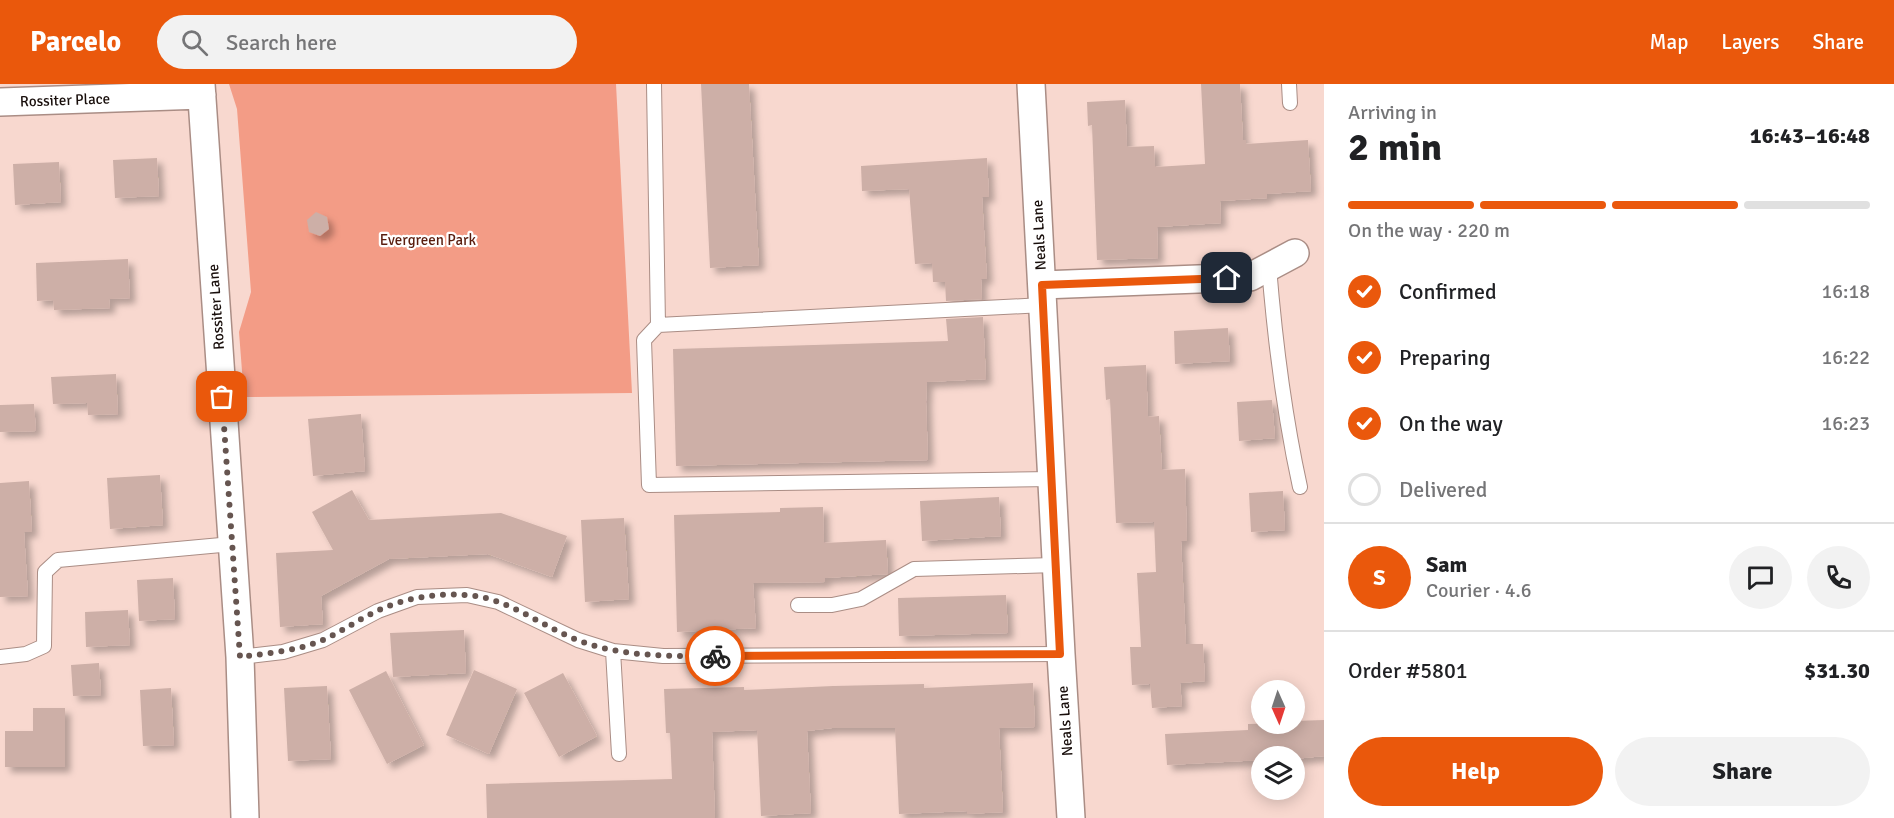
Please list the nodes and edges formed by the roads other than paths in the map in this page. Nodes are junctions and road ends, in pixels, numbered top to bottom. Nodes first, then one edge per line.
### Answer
1 (654, 84) edge
2 (1031, 84) edge
3 (1289, 84) edge
4 (202, 89) edge
5 (77, 92) edge
6 (0, 102) edge
7 (1290, 103) dead end
8 (1295, 253) dead end
9 (1269, 267) junction
10 (1042, 295) junction
11 (658, 325) junction
12 (1052, 479) junction
13 (1300, 487) dead end
14 (232, 544) junction
15 (1056, 565) junction
16 (798, 605) dead end
17 (613, 651) junction
18 (1060, 654) junction
19 (0, 657) edge
20 (240, 657) junction
21 (619, 754) dead end
22 (244, 818) edge
23 (1071, 818) edge

1 - 11 lane
2 - 10 street, Neals Lane
3 - 7 lane
4 - 5 street, Rossiter Place
4 - 14 street, Rossiter Lane
5 - 6 street, Rossiter Place
8 - 9 street
9 - 10 street
9 - 13 lane
10 - 11 lane
10 - 12 street, Neals Lane
11 - 12 lane
12 - 15 street, Neals Lane
14 - 19 lane
14 - 20 street, Rossiter Lane
15 - 16 lane
15 - 18 street, Neals Lane
17 - 18 lane
17 - 20 lane
17 - 21 lane
18 - 23 street, Neals Lane
20 - 22 street, Rossiter Lane

